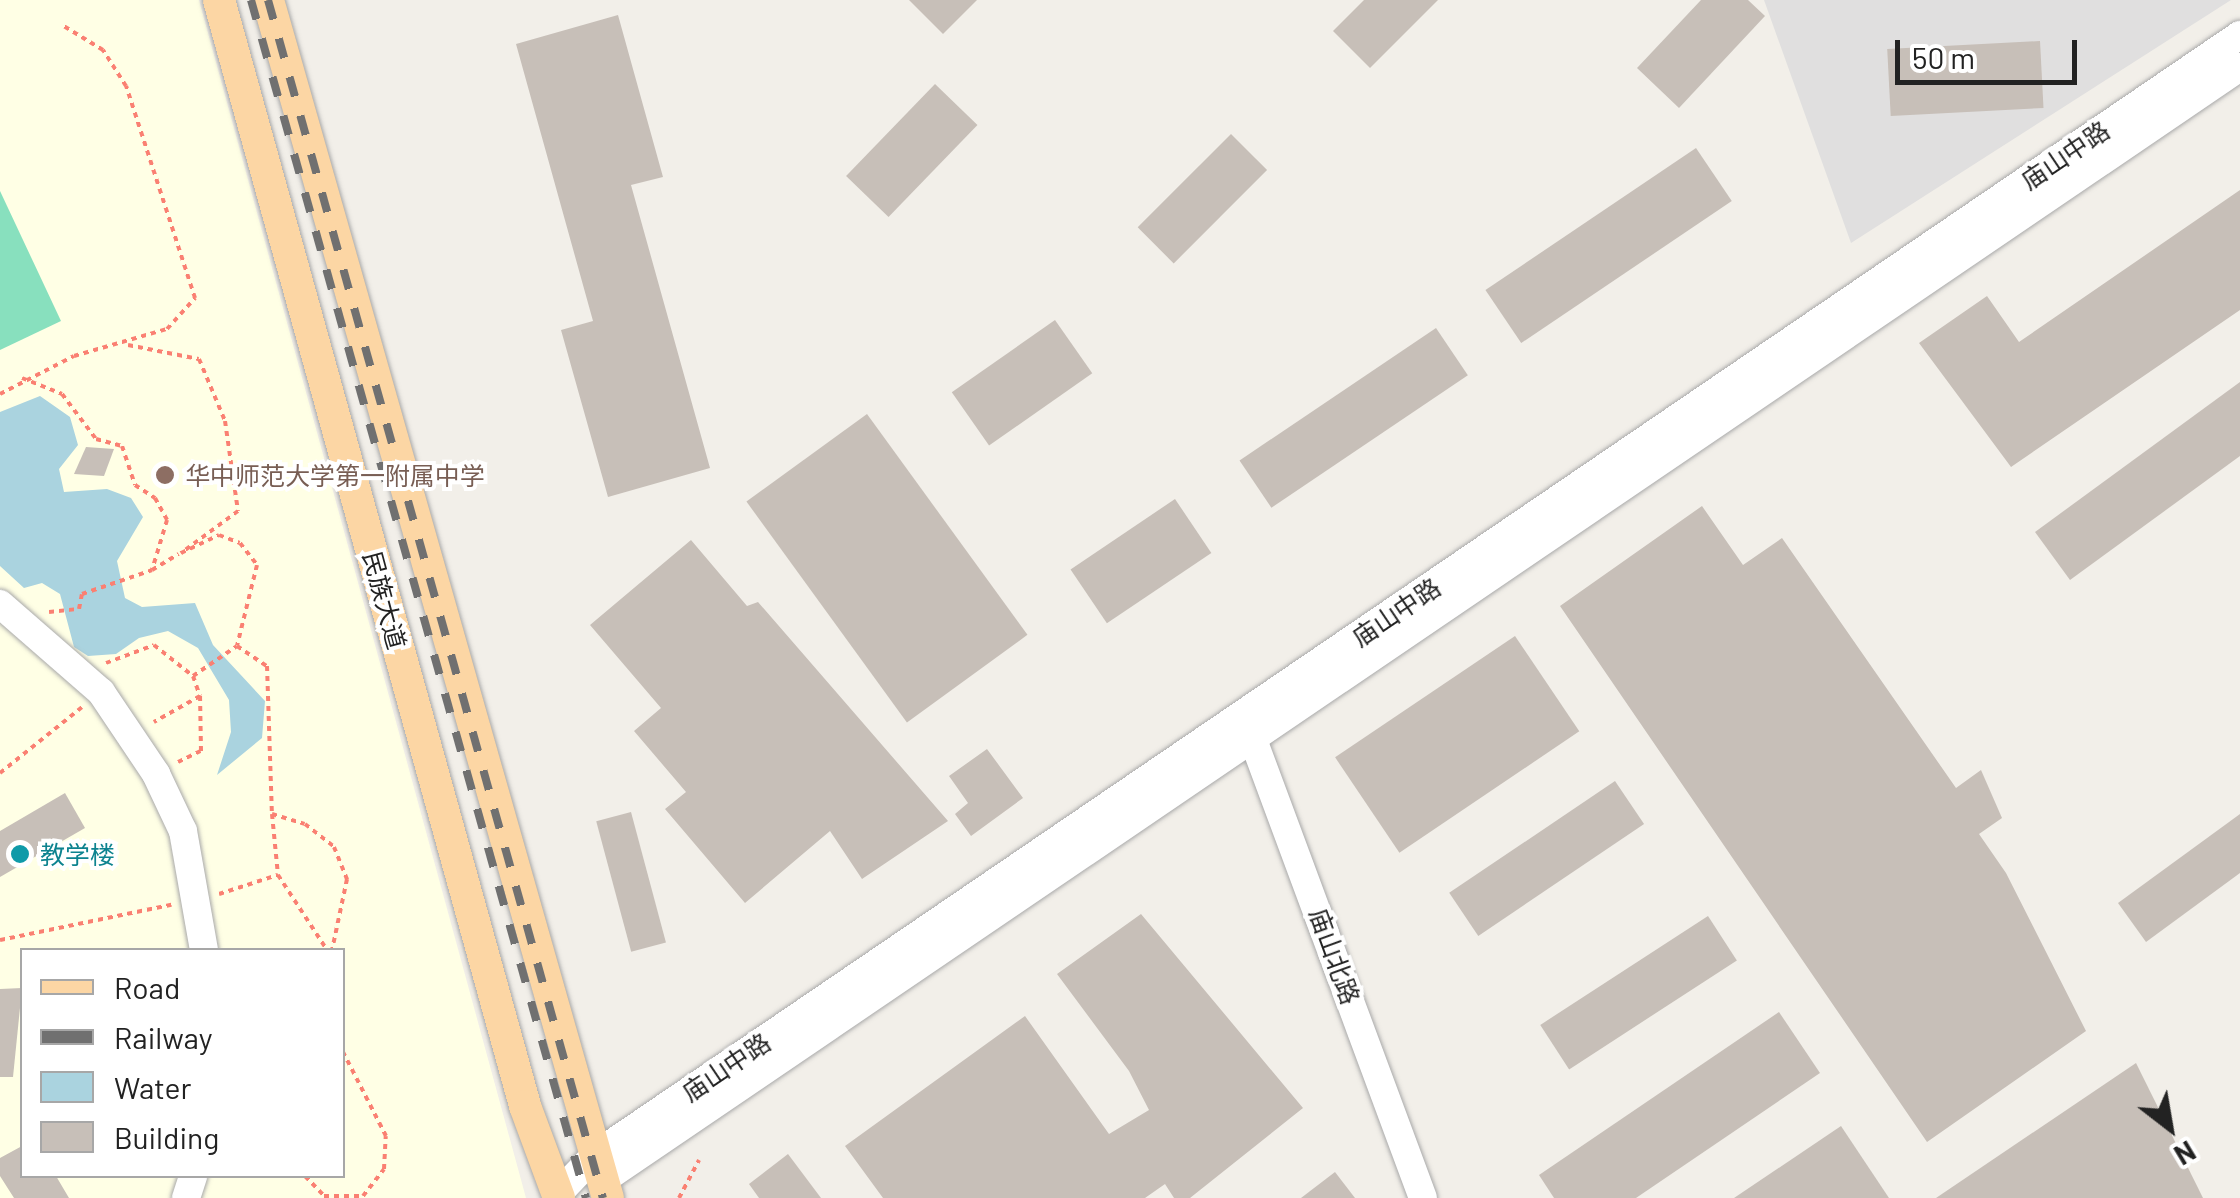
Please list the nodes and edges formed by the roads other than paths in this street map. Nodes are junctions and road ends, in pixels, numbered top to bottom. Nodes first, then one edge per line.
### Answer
1 (219, 0) edge
2 (268, 0) edge
3 (2240, 35) edge
4 (2240, 68) edge
5 (0, 604) edge
6 (1249, 728) junction
7 (204, 948) edge
8 (583, 1187) edge
9 (1423, 1198) edge

1 - 8 main road, 民族大道
2 - 8 main road, 民族大道
3 - 6 street, 庙山中路
4 - 6 street, 庙山中路
5 - 7 street
6 - 8 street, 庙山中路
6 - 9 street, 庙山北路

